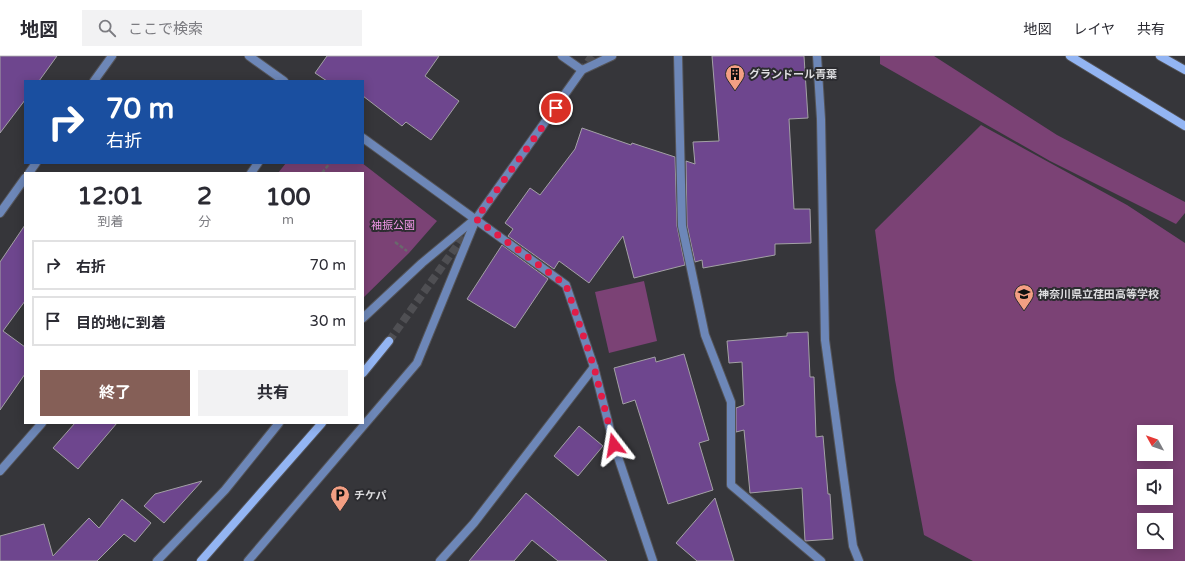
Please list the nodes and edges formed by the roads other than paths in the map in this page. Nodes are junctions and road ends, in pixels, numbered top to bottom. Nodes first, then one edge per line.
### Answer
1 (112, 56) edge
2 (249, 56) edge
3 (562, 56) edge
4 (612, 56) edge
5 (678, 56) edge
6 (817, 56) edge
7 (1070, 56) edge
8 (1163, 57) edge
9 (582, 70) junction
10 (1185, 70) edge
11 (95, 80) edge
12 (283, 80) edge
13 (1185, 126) edge
14 (364, 139) edge
15 (24, 179) edge
16 (0, 213) edge
17 (476, 219) junction
18 (364, 317) edge
19 (389, 341) tunnel mouth
20 (594, 367) junction
21 (364, 372) edge
22 (41, 424) edge
23 (278, 424) edge
24 (321, 424) edge
25 (0, 471) edge
26 (157, 561) edge
27 (201, 561) edge
28 (248, 561) edge
29 (440, 561) edge
30 (653, 561) edge
31 (821, 561) edge
32 (859, 561) edge

1 - 11 street
2 - 12 street
3 - 9 street
4 - 9 street
5 - 31 street
6 - 32 street
7 - 13 street
8 - 10 street
9 - 17 street
14 - 17 street
15 - 16 street
17 - 18 street
17 - 20 street
17 - 28 street
19 - 21 street
20 - 29 street
20 - 30 street
22 - 25 street
23 - 26 street
24 - 27 street

